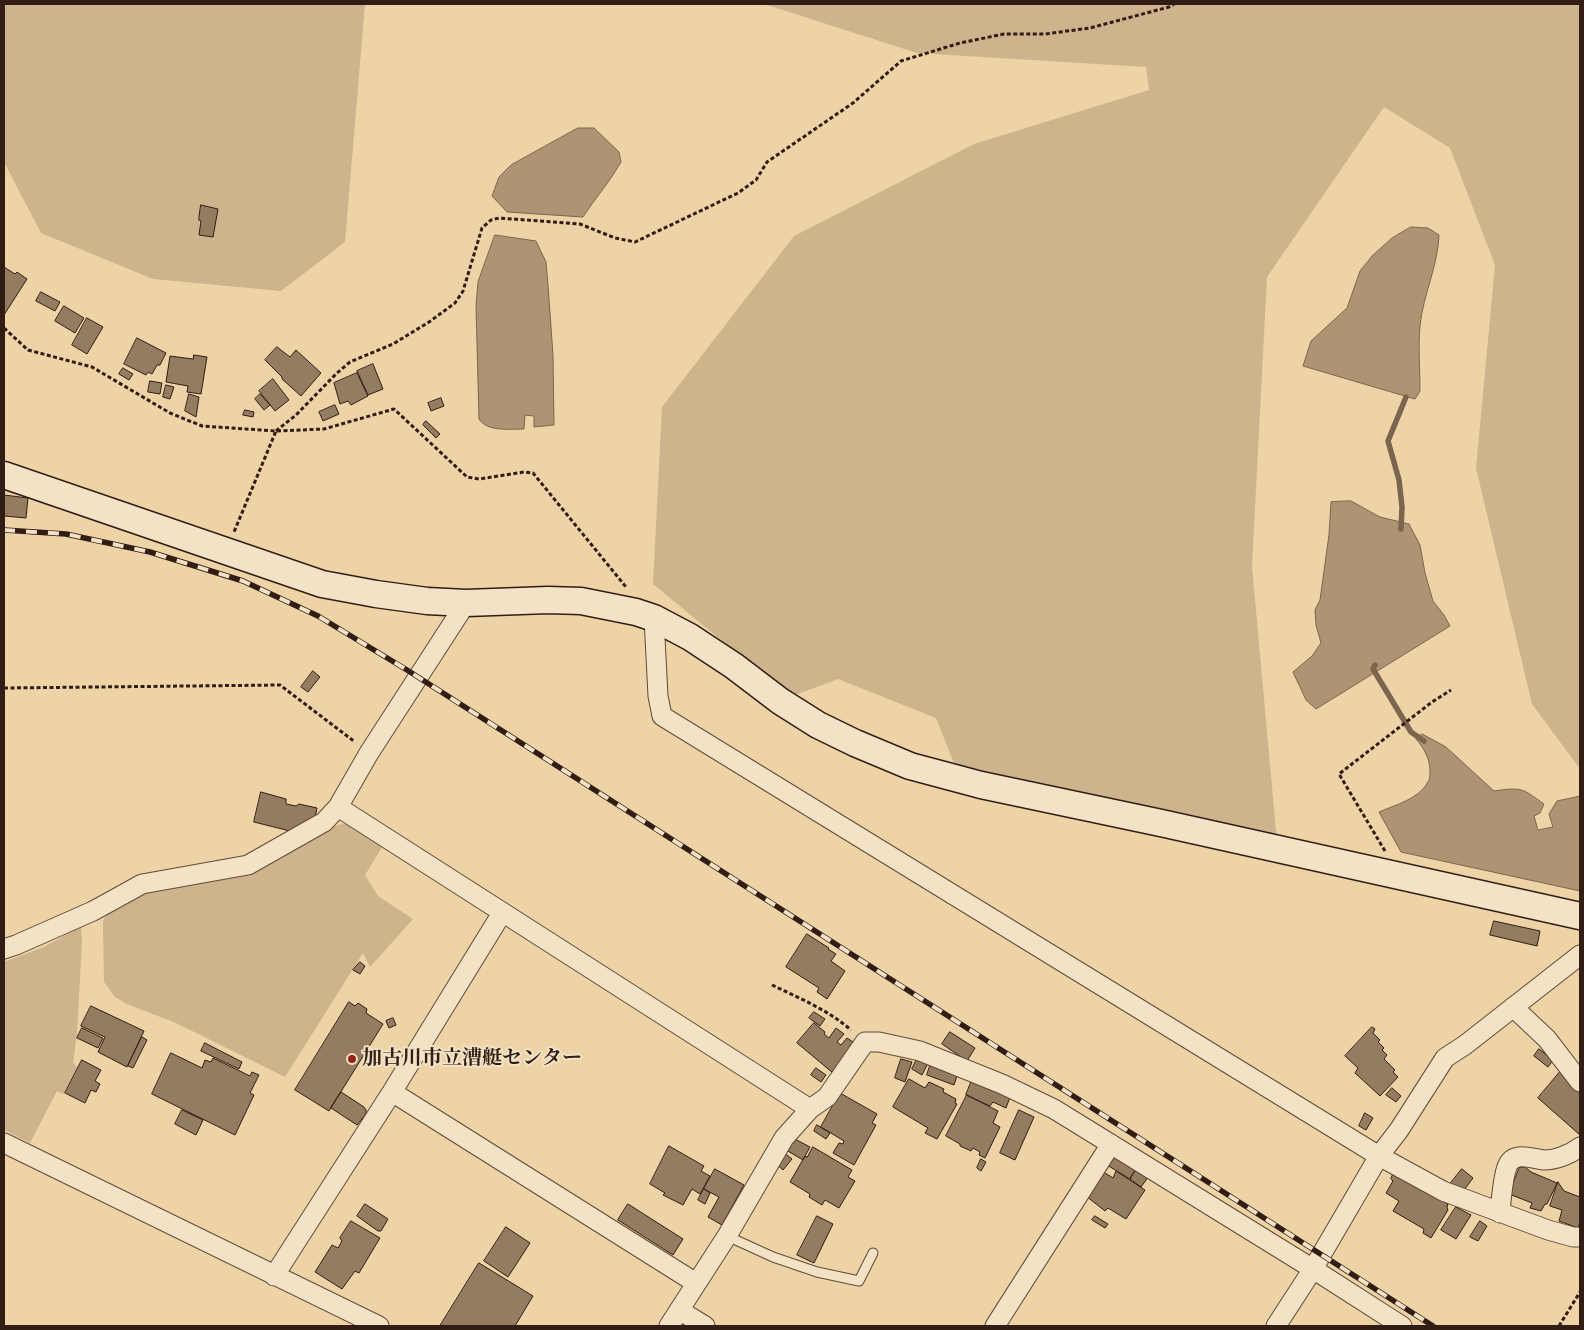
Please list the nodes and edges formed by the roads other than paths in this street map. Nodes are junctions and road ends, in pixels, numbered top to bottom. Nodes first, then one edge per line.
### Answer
1 (4, 475) edge
2 (466, 603) junction
3 (645, 615) junction
4 (338, 807) junction
5 (502, 912) junction
6 (1580, 916) edge
7 (4, 949) edge
8 (1580, 955) edge
9 (1513, 1007) junction
10 (1580, 1082) edge
11 (392, 1092) junction
12 (810, 1109) junction
13 (4, 1143) edge
14 (1111, 1144) junction
15 (1580, 1147) edge
16 (1379, 1156) junction
17 (1500, 1213) junction
18 (727, 1236) junction
19 (1580, 1237) edge
20 (873, 1254) dead end
21 (1313, 1269) junction
22 (274, 1276) junction
23 (696, 1283) junction
24 (679, 1310) junction
25 (379, 1326) edge
26 (669, 1326) edge
27 (704, 1326) edge
28 (995, 1326) edge
29 (1276, 1326) edge
30 (1402, 1326) edge

1 - 2 street
2 - 3 street
2 - 4 street
3 - 6 street
3 - 16 street
4 - 5 street
4 - 7 street
5 - 11 street
5 - 12 street
8 - 9 street
9 - 10 street
9 - 16 street
11 - 22 street
11 - 23 street
12 - 14 street
12 - 18 street
13 - 22 street
14 - 21 street
14 - 28 street
15 - 17 street
16 - 17 street
16 - 21 street
17 - 19 street
18 - 20 lane
18 - 23 street
21 - 29 street
21 - 30 street
22 - 25 street
23 - 24 street
24 - 26 street
24 - 27 street

